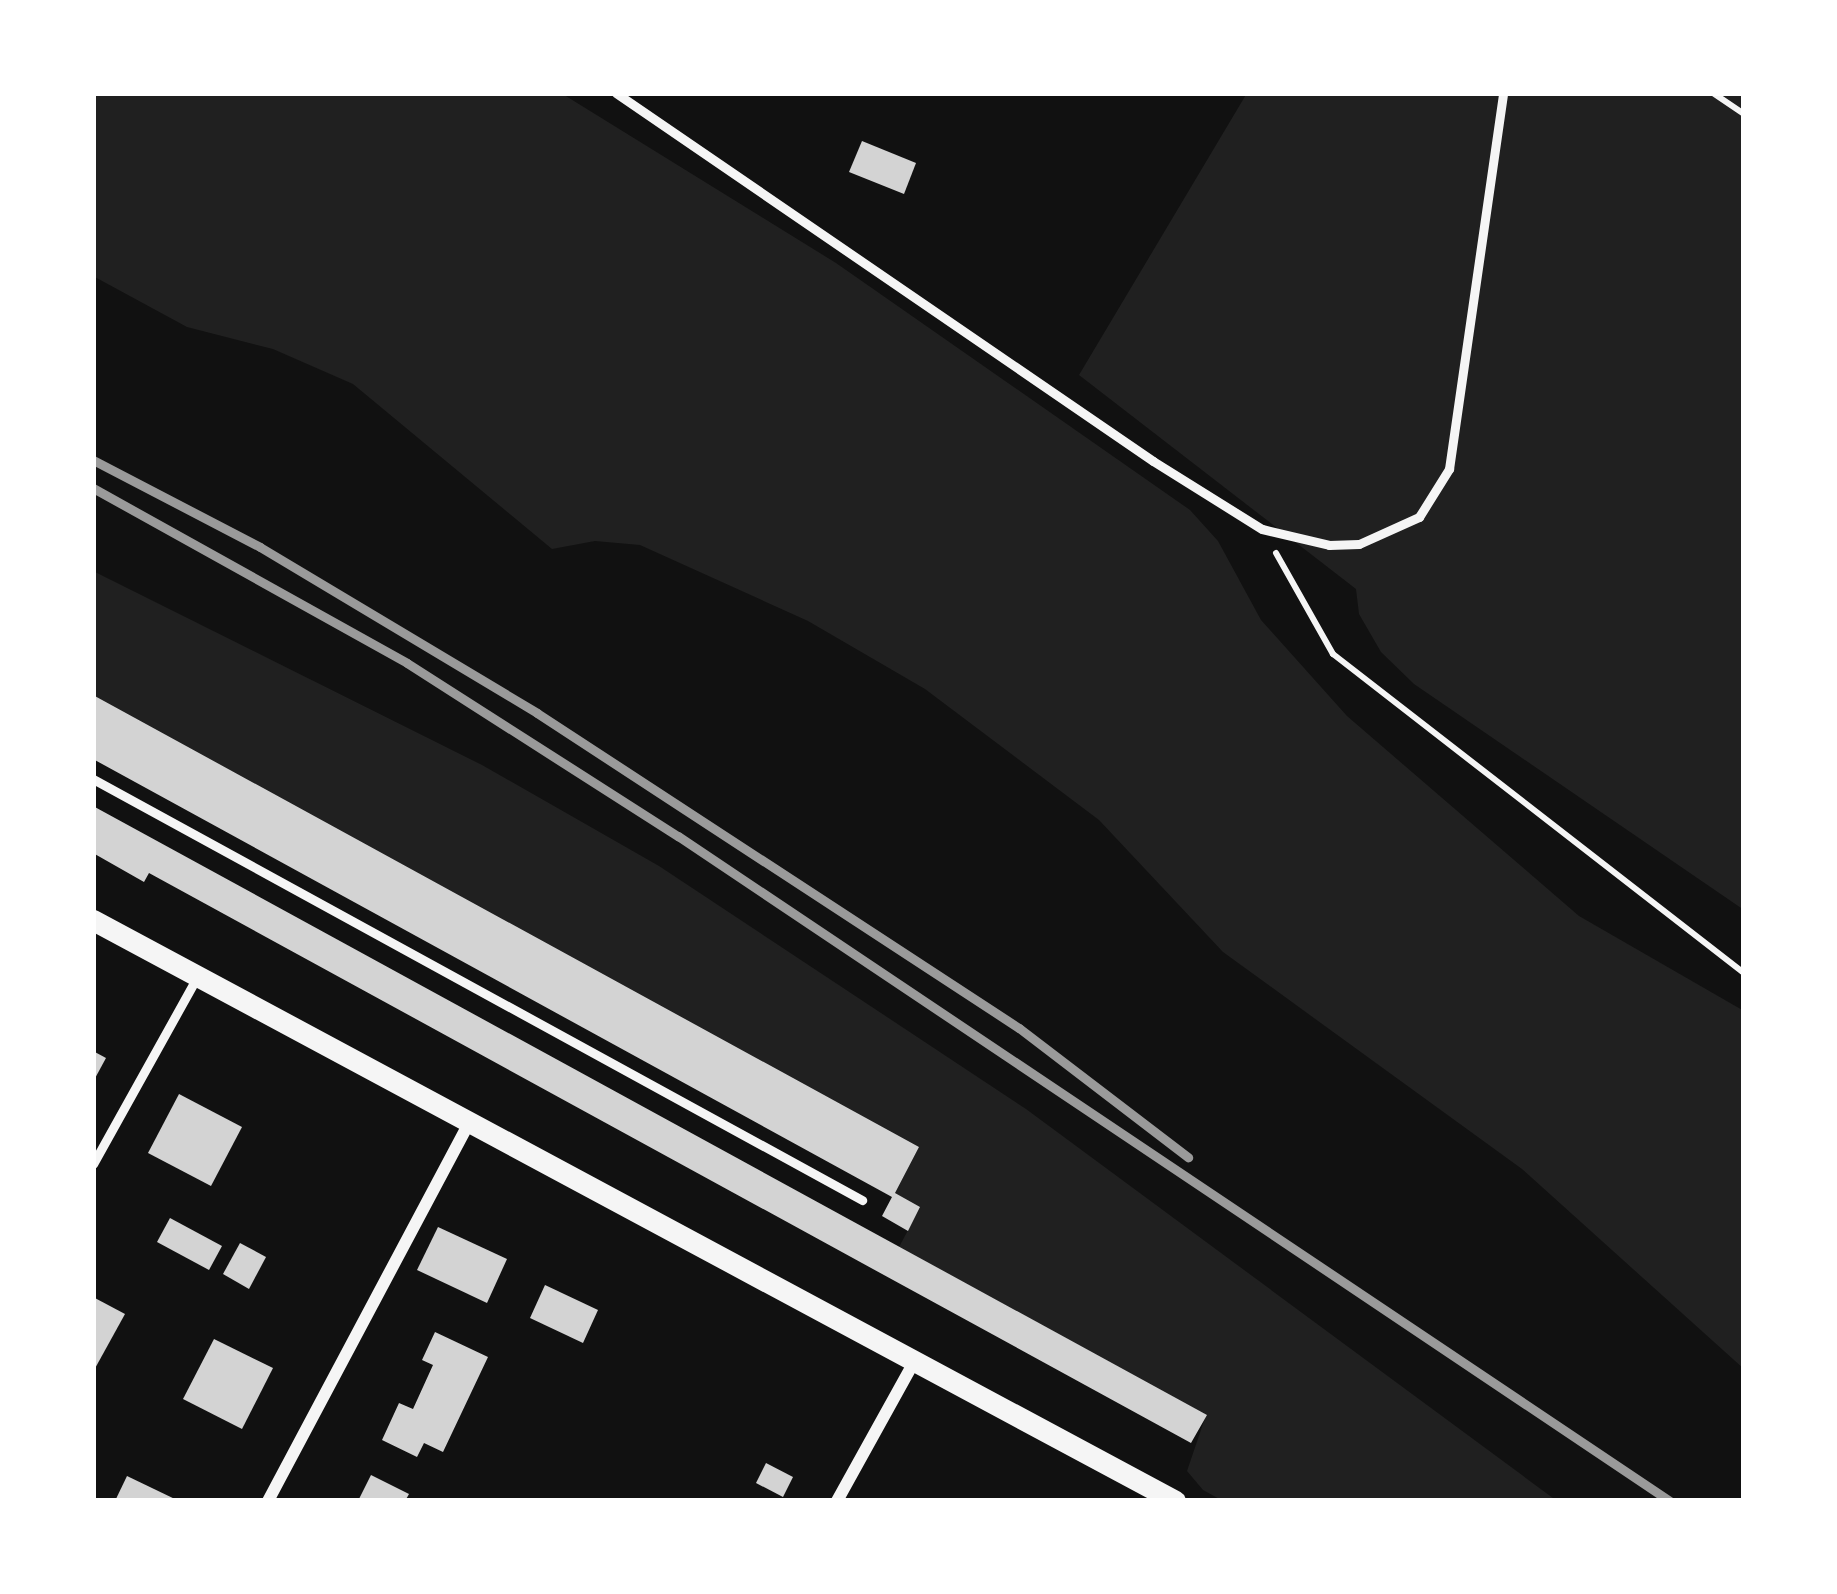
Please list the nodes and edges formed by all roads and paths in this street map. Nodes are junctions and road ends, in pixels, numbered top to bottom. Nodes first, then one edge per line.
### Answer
1 (616, 93) edge
2 (1503, 93) edge
3 (1713, 93) edge
4 (1744, 114) edge
5 (1262, 529) junction
6 (93, 779) edge
7 (93, 920) edge
8 (1744, 974) edge
9 (198, 975) junction
10 (470, 1121) junction
11 (93, 1164) edge
12 (862, 1199) dead end
13 (915, 1360) junction
14 (268, 1501) edge
15 (837, 1501) edge
16 (1174, 1501) edge

1 - 5 lane
2 - 5 lane
3 - 4 path
5 - 8 path
6 - 12 lane
7 - 9 street
9 - 10 street
9 - 11 lane
10 - 13 street
10 - 14 street
13 - 15 street
13 - 16 street

